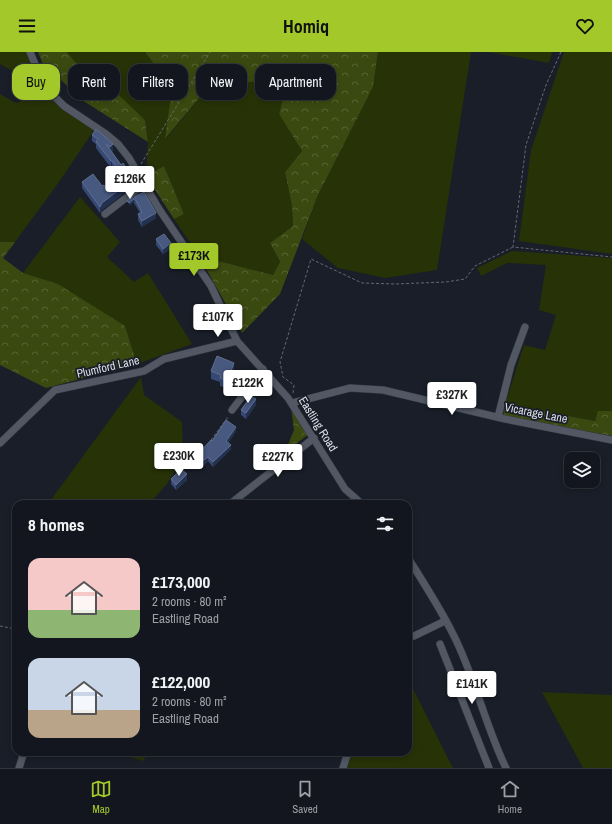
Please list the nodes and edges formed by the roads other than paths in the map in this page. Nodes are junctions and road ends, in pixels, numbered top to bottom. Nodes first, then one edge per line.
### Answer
1 (30, 52) edge
2 (144, 184) junction
3 (105, 214) dead end
4 (525, 327) dead end
5 (238, 340) junction
6 (205, 351) dead end
7 (263, 369) junction
8 (290, 400) junction
9 (232, 410) road end
10 (498, 417) junction
11 (314, 438) junction
12 (612, 440) edge
13 (0, 443) edge
14 (235, 500) edge
15 (357, 500) edge
16 (412, 565) edge
17 (445, 621) junction
18 (412, 636) edge
19 (440, 644) dead end
20 (23, 756) edge
21 (347, 756) edge
22 (19, 768) edge
23 (343, 768) edge
24 (489, 768) edge
25 (506, 768) edge

1 - 2 street, Eastling Road
2 - 3 street
2 - 5 street, Eastling Road
4 - 10 street
5 - 6 street
5 - 7 street, Eastling Road
5 - 13 street, Plumford Lane
7 - 8 street, Eastling Road
7 - 9 street
8 - 10 street, Vicarage Lane
8 - 11 street, Eastling Road
10 - 12 street, Vicarage Lane
11 - 14 street
11 - 15 street, Eastling Road
16 - 17 street
17 - 18 street
17 - 25 street
19 - 24 street
20 - 22 street
21 - 23 street

